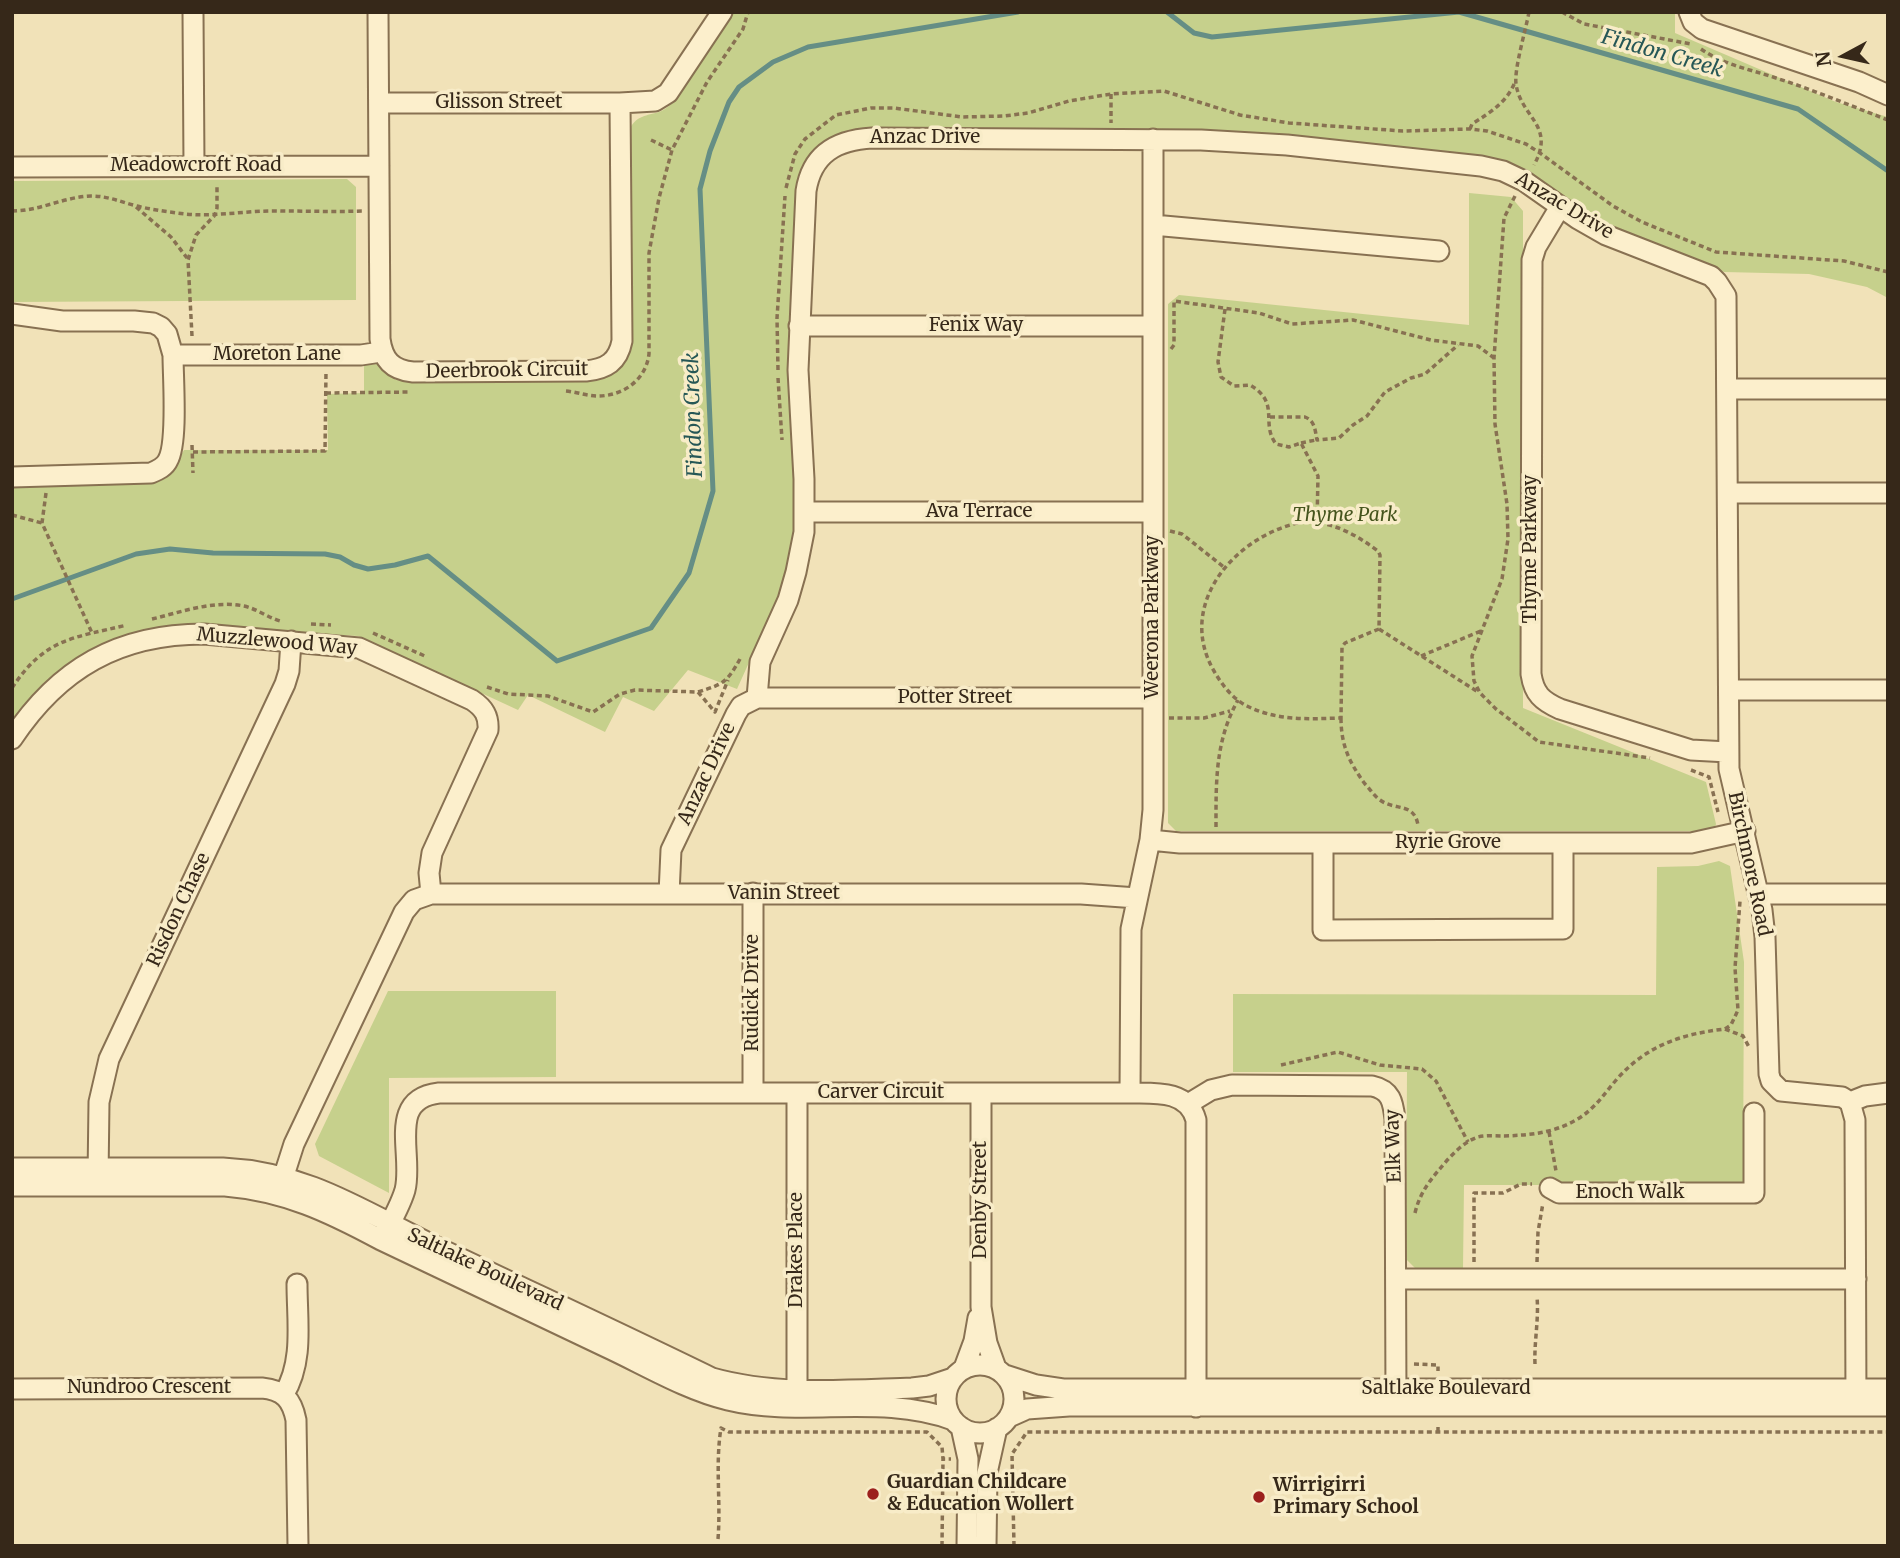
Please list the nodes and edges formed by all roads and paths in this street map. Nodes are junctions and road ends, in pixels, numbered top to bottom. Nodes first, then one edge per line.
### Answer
1 (192, 12) edge
2 (378, 12) edge
3 (722, 12) edge
4 (748, 12) edge
5 (1562, 12) edge
6 (1689, 12) edge
7 (1529, 15) edge
8 (1515, 82) junction
9 (1111, 94) junction
10 (1888, 95) edge
11 (379, 103) junction
12 (620, 103) junction
13 (1888, 120) edge
14 (1470, 129) junction
15 (1111, 138) junction
16 (1153, 139) junction
17 (651, 140) dead end
18 (672, 150) junction
19 (1540, 153) junction
20 (194, 166) junction
21 (217, 166) junction
22 (379, 166) junction
23 (12, 167) edge
24 (1524, 181) junction
25 (134, 205) junction
26 (1560, 207) junction
27 (12, 211) edge
28 (379, 211) junction
29 (215, 215) junction
30 (1153, 225) junction
31 (1439, 250) dead end
32 (188, 260) junction
33 (1698, 270) joint
34 (1888, 272) edge
35 (1225, 309) junction
36 (12, 314) edge
37 (799, 326) junction
38 (1153, 326) junction
39 (1459, 344) junction
40 (1153, 350) junction
41 (382, 352) junction
42 (182, 355) junction
43 (326, 355) junction
44 (1494, 358) junction
45 (1728, 389) junction
46 (1888, 389) edge
47 (560, 390) dead end
48 (415, 392) dead end
49 (326, 393) junction
50 (1270, 417) junction
51 (192, 438) dead end
52 (1317, 440) junction
53 (1301, 443) junction
54 (782, 447) dead end
55 (171, 452) junction
56 (192, 452) junction
57 (193, 473) dead end
58 (46, 474) junction
59 (12, 477) edge
60 (1728, 493) junction
61 (1888, 493) edge
62 (805, 512) junction
63 (12, 515) edge
64 (1153, 522) junction
65 (1317, 522) junction
66 (42, 523) junction
67 (1225, 568) junction
68 (143, 621) dead end
69 (130, 624) dead end
70 (307, 624) dead end
71 (338, 628) dead end
72 (1379, 629) junction
73 (364, 631) dead end
74 (1481, 631) junction
75 (288, 632) junction
76 (92, 633) junction
77 (745, 651) dead end
78 (1421, 656) junction
79 (437, 662) dead end
80 (728, 680) junction
81 (484, 685) dead end
82 (12, 688) edge
83 (1729, 690) junction
84 (1888, 690) edge
85 (698, 692) junction
86 (1480, 693) junction
87 (757, 698) junction
88 (1238, 700) junction
89 (1153, 708) junction
90 (1231, 711) junction
91 (1341, 718) junction
92 (12, 739) edge
93 (1728, 752) junction
94 (1659, 760) dead end
95 (1684, 766) dead end
96 (1745, 831) junction
97 (1725, 837) junction
98 (1150, 841) junction
99 (1216, 843) junction
100 (1323, 843) junction
101 (1419, 843) junction
102 (1563, 844) junction
103 (753, 893) junction
104 (431, 894) junction
105 (669, 894) junction
106 (1759, 894) junction
107 (1888, 894) edge
108 (1739, 897) dead end
109 (1137, 898) junction
110 (1725, 1029) junction
111 (1767, 1046) junction
112 (754, 1093) junction
113 (797, 1093) junction
114 (981, 1093) junction
115 (1130, 1093) junction
116 (1888, 1093) edge
117 (1850, 1102) junction
118 (1188, 1104) junction
119 (1754, 1113) dead end
120 (1549, 1132) junction
121 (12, 1168) edge
122 (98, 1177) junction
123 (280, 1185) junction
124 (12, 1186) edge
125 (1550, 1188) junction
126 (1414, 1219) dead end
127 (386, 1232) junction
128 (1474, 1278) junction
129 (1396, 1279) junction
130 (1535, 1279) junction
131 (1856, 1279) junction
132 (297, 1284) dead end
133 (981, 1307) junction
134 (1413, 1352) dead end
135 (1535, 1364) dead end
136 (1001, 1372) junction
137 (959, 1373) junction
138 (12, 1389) edge
139 (1888, 1389) edge
140 (284, 1394) junction
141 (797, 1398) junction
142 (1196, 1398) junction
143 (1396, 1398) junction
144 (1439, 1398) junction
145 (1856, 1398) junction
146 (1888, 1406) edge
147 (1003, 1423) junction
148 (957, 1424) junction
149 (1438, 1432) junction
150 (1888, 1432) edge
151 (943, 1459) junction
152 (968, 1459) junction
153 (989, 1459) junction
154 (1012, 1459) junction
155 (718, 1539) dead end
156 (298, 1546) edge
157 (942, 1546) edge
158 (967, 1546) edge
159 (986, 1546) edge
160 (1014, 1546) edge

1 - 20 street
2 - 11 street
3 - 12 street
4 - 18 path
5 - 13 path
6 - 10 street
7 - 8 path
8 - 14 path
8 - 19 path
9 - 14 path
9 - 15 path
9 - 54 path
11 - 12 street, Glisson Street
11 - 22 street
12 - 41 street, Deerbrook Circuit
14 - 19 path
15 - 16 street, Anzac Drive
15 - 37 street, Anzac Drive
16 - 24 street, Anzac Drive
16 - 30 street, Weerona Parkway
17 - 18 path
18 - 47 path
19 - 24 path
19 - 34 path
20 - 21 street, Meadowcroft Road
20 - 23 street, Meadowcroft Road
21 - 22 street, Meadowcroft Road
21 - 29 path
22 - 28 street
24 - 26 street, Anzac Drive
24 - 44 path
25 - 27 path
25 - 29 path
25 - 32 path
26 - 33 street, Anzac Drive
26 - 93 street, Thyme Parkway
28 - 29 path
28 - 41 street
29 - 32 path
30 - 31 street
30 - 38 street, Weerona Parkway
32 - 42 path
33 - 45 street, Birchmore Road
35 - 39 path
35 - 40 path
35 - 50 path
36 - 42 street
37 - 38 street, Fenix Way
37 - 62 street, Anzac Drive
38 - 40 street, Weerona Parkway
39 - 44 path
39 - 52 path
40 - 64 street, Weerona Parkway
41 - 43 street, Moreton Lane
42 - 43 street, Moreton Lane
42 - 55 street
43 - 49 path
44 - 74 path
45 - 46 street
45 - 60 street, Birchmore Road
48 - 49 path
49 - 56 path
50 - 52 path
50 - 53 path
51 - 56 path
52 - 53 path
53 - 65 path
55 - 56 path
55 - 58 street
56 - 57 path
58 - 59 street
58 - 66 path
60 - 61 street
60 - 83 street, Birchmore Road
62 - 64 street, Ava Terrace
62 - 87 street, Anzac Drive
63 - 66 path
64 - 67 path
64 - 89 street, Weerona Parkway
65 - 67 path
65 - 72 path
66 - 76 path
67 - 88 path
68 - 75 path
69 - 76 path
70 - 71 path
72 - 78 path
72 - 91 path
73 - 79 path
74 - 78 path
74 - 86 path
75 - 92 street, Muzzlewood Way
75 - 104 street, Muzzlewood Way
75 - 122 street, Risdon Chase
76 - 82 path
77 - 80 path
78 - 86 path
80 - 85 path
80 - 85 path
81 - 85 path
83 - 84 street
83 - 93 street, Birchmore Road
86 - 94 path
87 - 89 street, Potter Street
87 - 105 street, Anzac Drive
88 - 90 path
88 - 91 path
89 - 90 path
89 - 98 street, Weerona Parkway
90 - 99 path
91 - 101 path
93 - 96 street, Birchmore Road
95 - 97 path
96 - 97 street, Ryrie Grove
96 - 106 street, Birchmore Road
97 - 102 street, Ryrie Grove
98 - 99 street, Ryrie Grove
98 - 109 street, Weerona Parkway
99 - 100 street, Ryrie Grove
100 - 101 street, Ryrie Grove
100 - 102 street
101 - 102 street, Ryrie Grove
103 - 105 street, Vanin Street
103 - 109 street, Vanin Street
103 - 112 street, Rudick Drive
104 - 105 street, Vanin Street
104 - 123 street
106 - 107 street
106 - 111 street, Birchmore Road
108 - 110 path
109 - 115 street, Weerona Parkway
110 - 111 path
110 - 120 path
111 - 117 street, Birchmore Road
112 - 113 street, Carver Circuit
112 - 127 street, Carver Circuit
113 - 114 street, Carver Circuit
113 - 141 street, Drakes Place
114 - 115 street, Carver Circuit
114 - 133 street, Denby Street
115 - 118 street, Carver Circuit
116 - 117 street
117 - 131 street
118 - 129 street, Elk Way
118 - 142 street
119 - 125 street, Enoch Walk
120 - 125 path
120 - 126 path
121 - 122 street, Saltlake Boulevard
122 - 123 street, Saltlake Boulevard
122 - 124 street, Saltlake Boulevard
123 - 127 street, Saltlake Boulevard
125 - 128 path, Enoch Walk
125 - 130 path
127 - 141 street, Saltlake Boulevard
128 - 129 street
128 - 130 street
129 - 143 street, Elk Way
130 - 131 street
130 - 135 path
131 - 145 street
132 - 140 street
133 - 136 street, Denby Street
133 - 137 street, Denby Street
134 - 144 path
136 - 137 street
136 - 142 street, Saltlake Boulevard
136 - 147 street
137 - 141 street, Saltlake Boulevard
137 - 148 street
138 - 140 street, Nundroo Crescent
139 - 145 street, Saltlake Boulevard
140 - 156 street
141 - 148 street, Saltlake Boulevard
142 - 143 street, Saltlake Boulevard
142 - 147 street, Saltlake Boulevard
143 - 144 street, Saltlake Boulevard
144 - 145 street, Saltlake Boulevard
144 - 149 path
145 - 146 street, Saltlake Boulevard
147 - 148 street
147 - 153 street
148 - 152 street
149 - 150 path
149 - 154 path
151 - 152 path
151 - 155 path
151 - 157 path
152 - 158 street
153 - 154 path
153 - 159 street
154 - 160 path

